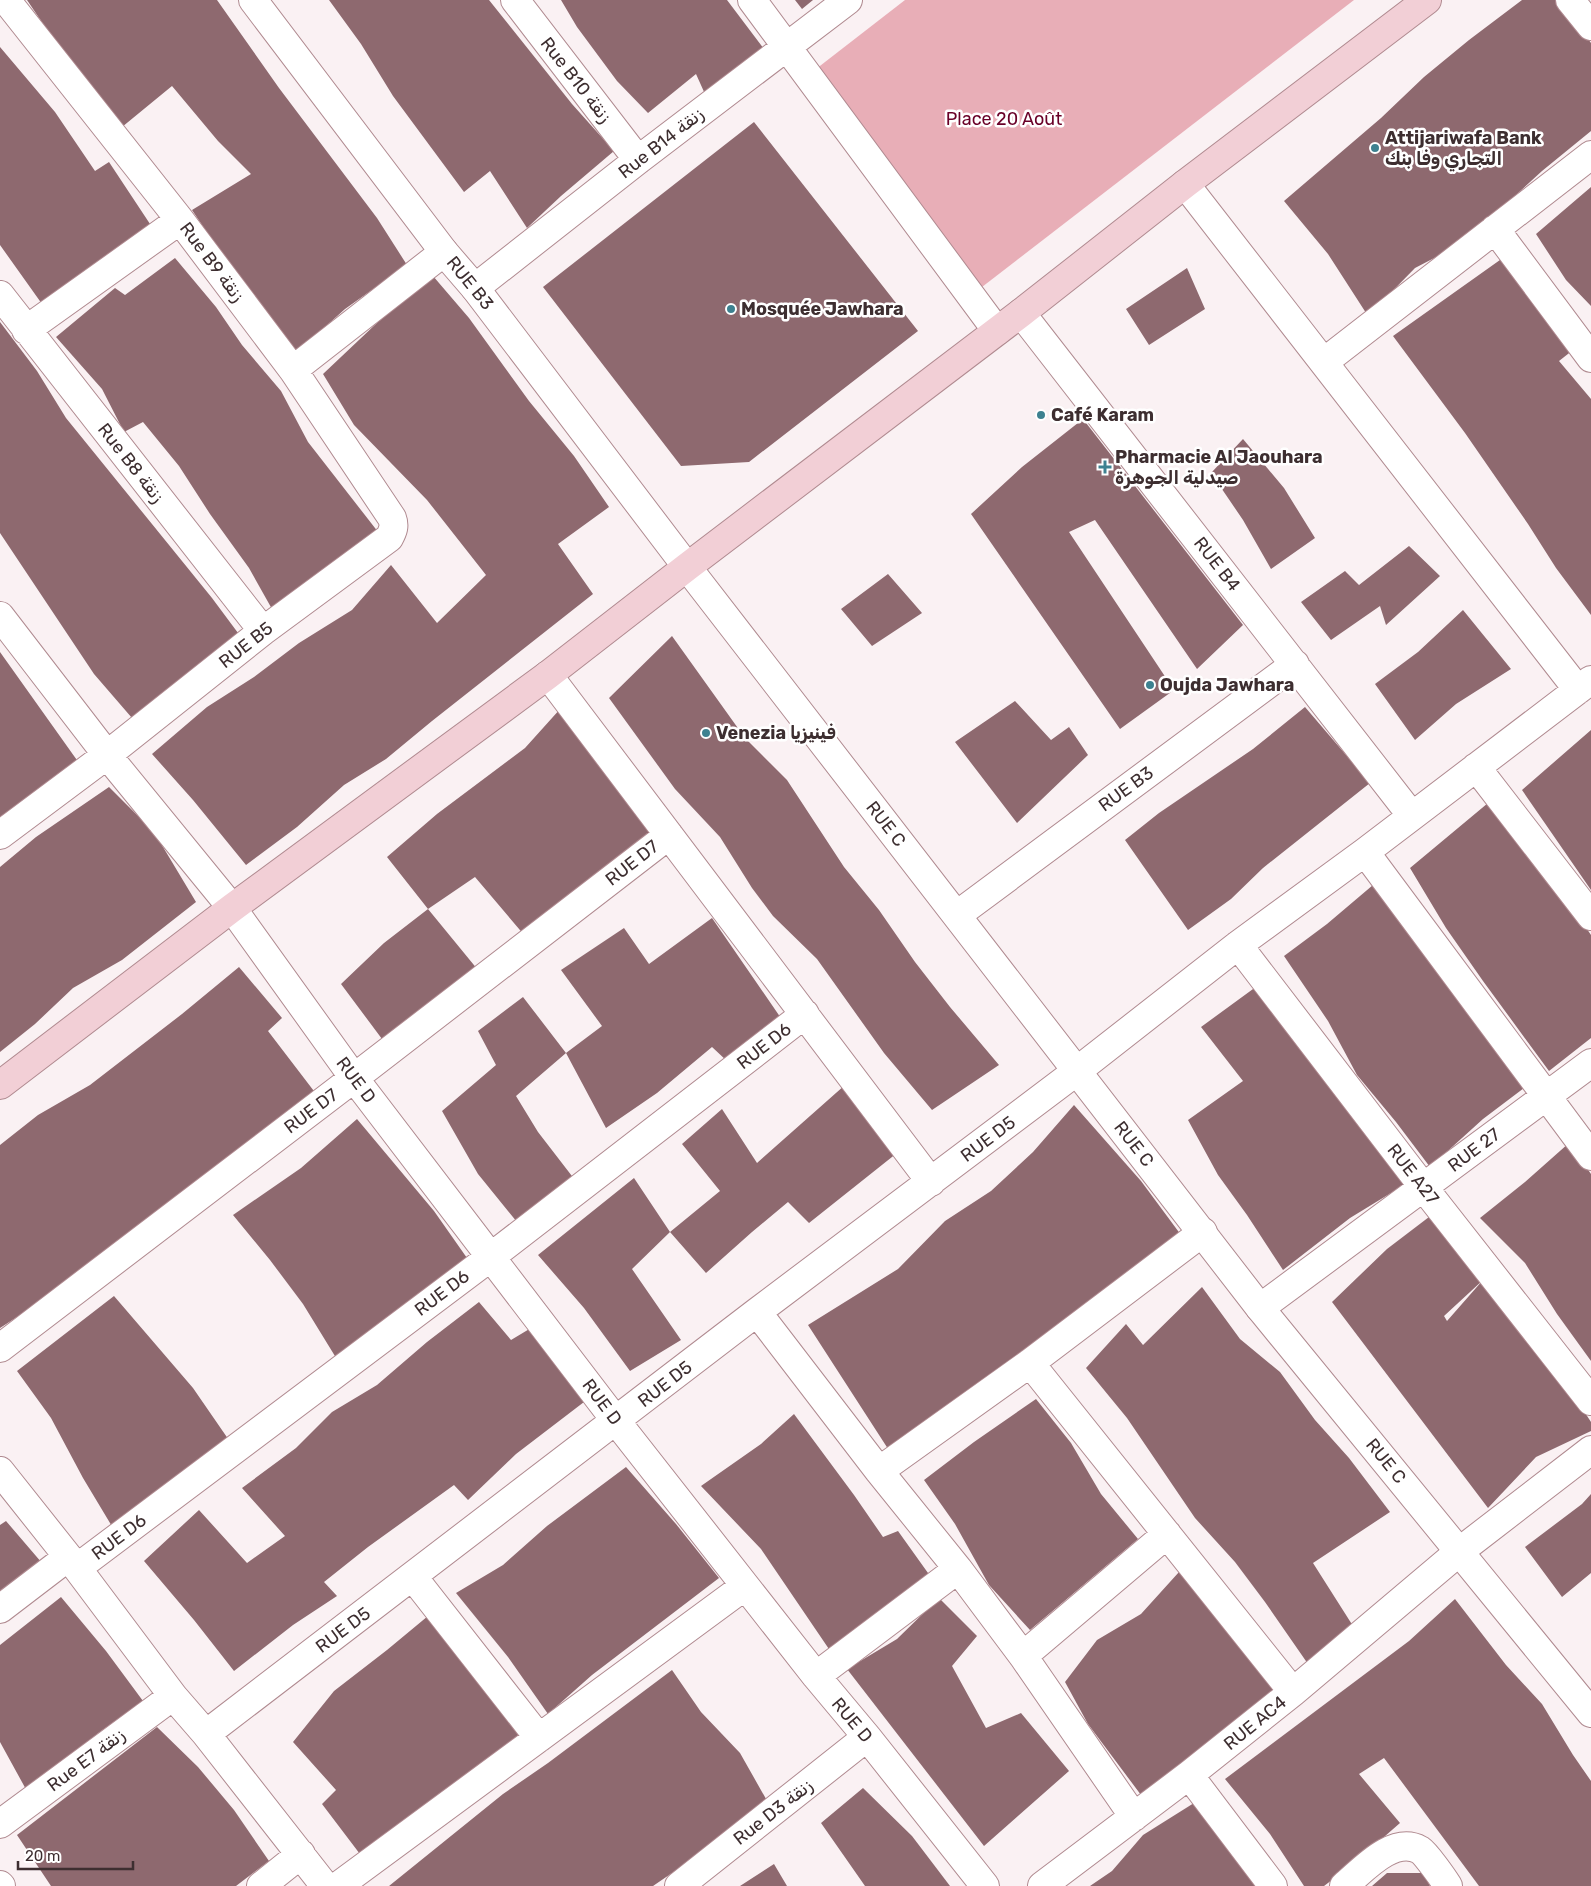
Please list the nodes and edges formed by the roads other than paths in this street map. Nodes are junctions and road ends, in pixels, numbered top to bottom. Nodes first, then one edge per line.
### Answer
1 (6, 0) edge
2 (253, 0) edge
3 (515, 0) edge
4 (752, 0) edge
5 (848, 0) edge
6 (1427, 0) edge
7 (1570, 0) edge
8 (1591, 26) edge
9 (788, 46) junction
10 (1591, 155) edge
11 (638, 160) junction
12 (1185, 184) junction
13 (180, 220) junction
14 (1495, 229) junction
15 (444, 252) junction
16 (475, 288) junction
17 (0, 295) edge
18 (1021, 313) junction
19 (26, 330) junction
20 (997, 331) junction
21 (1591, 358) edge
22 (1324, 362) junction
23 (293, 370) junction
24 (389, 538) joint
25 (687, 567) junction
26 (0, 616) edge
27 (264, 630) junction
28 (1295, 664) junction
29 (548, 675) junction
30 (1585, 685) edge
31 (107, 755) junction
32 (1476, 767) junction
33 (1412, 816) junction
34 (0, 835) edge
35 (669, 835) junction
36 (1365, 852) junction
37 (232, 908) junction
38 (957, 915) junction
39 (1591, 916) edge
40 (1238, 945) junction
41 (805, 1014) junction
42 (1591, 1063) edge
43 (1077, 1071) junction
44 (354, 1078) junction
45 (0, 1085) edge
46 (1546, 1096) junction
47 (1591, 1156) edge
48 (930, 1182) junction
49 (1424, 1188) junction
50 (1203, 1232) junction
51 (492, 1256) junction
52 (1260, 1308) junction
53 (757, 1312) junction
54 (0, 1348) edge
55 (1030, 1363) junction
56 (1591, 1401) edge
57 (616, 1421) junction
58 (1591, 1450) edge
59 (0, 1470) edge
60 (879, 1471) junction
61 (1167, 1534) junction
62 (1460, 1551) junction
63 (72, 1562) junction
64 (958, 1569) junction
65 (413, 1577) junction
66 (745, 1586) junction
67 (0, 1609) edge
68 (1023, 1656) junction
69 (816, 1676) junction
70 (1293, 1692) junction
71 (173, 1696) junction
72 (1591, 1713) edge
73 (206, 1734) junction
74 (867, 1737) junction
75 (539, 1738) junction
76 (1189, 1775) junction
77 (1134, 1817) junction
78 (0, 1824) edge
79 (300, 1854) junction
80 (685, 1884) edge
81 (261, 1886) edge
82 (325, 1886) edge
83 (338, 1886) edge
84 (985, 1886) edge
85 (1042, 1886) edge
86 (1273, 1886) edge
87 (1344, 1886) edge
88 (1448, 1886) edge

1 - 13 street, Rue B9 زنقة
2 - 15 street, RUE B3
3 - 11 street, Rue B10 زنقة
4 - 9 street
5 - 9 street, Rue B14 زنقة
6 - 12 main road
7 - 8 street
9 - 11 street, Rue B14 زنقة
9 - 20 street
10 - 14 street
11 - 16 street, Rue B14 زنقة
12 - 18 main road
12 - 22 street
13 - 19 street
13 - 23 street, Rue B9 زنقة
14 - 21 street
14 - 22 street
15 - 16 street, RUE B3
15 - 23 street
16 - 25 street, RUE B3
17 - 19 street, Rue B8 زنقة
18 - 20 main road
18 - 28 street, RUE B4
19 - 27 street, Rue B8 زنقة
20 - 25 main road
22 - 30 street
23 - 24 street, Rue B9 زنقة
24 - 27 street, RUE B5
25 - 29 main road
25 - 38 street, RUE C
26 - 31 street
27 - 31 street, RUE B5
28 - 33 street, RUE B4
28 - 38 street, RUE B3
29 - 35 street
29 - 37 main road
30 - 32 street, RUE D5
31 - 34 street, RUE B5
31 - 37 street
32 - 33 street, RUE D5
32 - 39 street
33 - 36 street, RUE D5
35 - 41 street
35 - 44 street, RUE D7
36 - 40 street, RUE D5
36 - 46 street
37 - 44 street, RUE D
37 - 45 main road
38 - 43 street, RUE C
40 - 43 street, RUE D5
40 - 49 street, RUE A27
41 - 48 street
41 - 51 street, RUE D6
42 - 46 street, RUE 27
43 - 48 street, RUE D5
43 - 50 street, RUE C
44 - 51 street, RUE D
44 - 54 street, RUE D7
46 - 47 street
46 - 49 street, RUE 27
48 - 53 street, RUE D5
49 - 52 street, RUE 27
49 - 56 street, RUE A27
50 - 52 street, RUE C
50 - 55 street
51 - 57 street, RUE D
51 - 63 street, RUE D6
52 - 62 street, RUE C
53 - 57 street, RUE D5
53 - 60 street
55 - 60 street
55 - 61 street
57 - 65 street, RUE D5
57 - 66 street, RUE D
58 - 62 street, RUE AC4
59 - 63 street
60 - 64 street
61 - 68 street
61 - 70 street
62 - 70 street, RUE AC4
62 - 72 street, RUE C
63 - 67 street, RUE D6
63 - 71 street
64 - 68 street
64 - 69 street
65 - 73 street, RUE D5
65 - 75 street
66 - 69 street, RUE D
66 - 75 street
68 - 77 street
69 - 74 street, RUE D
70 - 76 street, RUE AC4
71 - 73 street
71 - 78 street, Rue E7 زنقة
73 - 79 street
74 - 80 street, Rue D3 زنقة
74 - 84 street, RUE D
75 - 83 street
76 - 77 street, RUE AC4
76 - 86 street
77 - 85 street, RUE AC4
79 - 81 street
79 - 82 street
87 - 88 street

